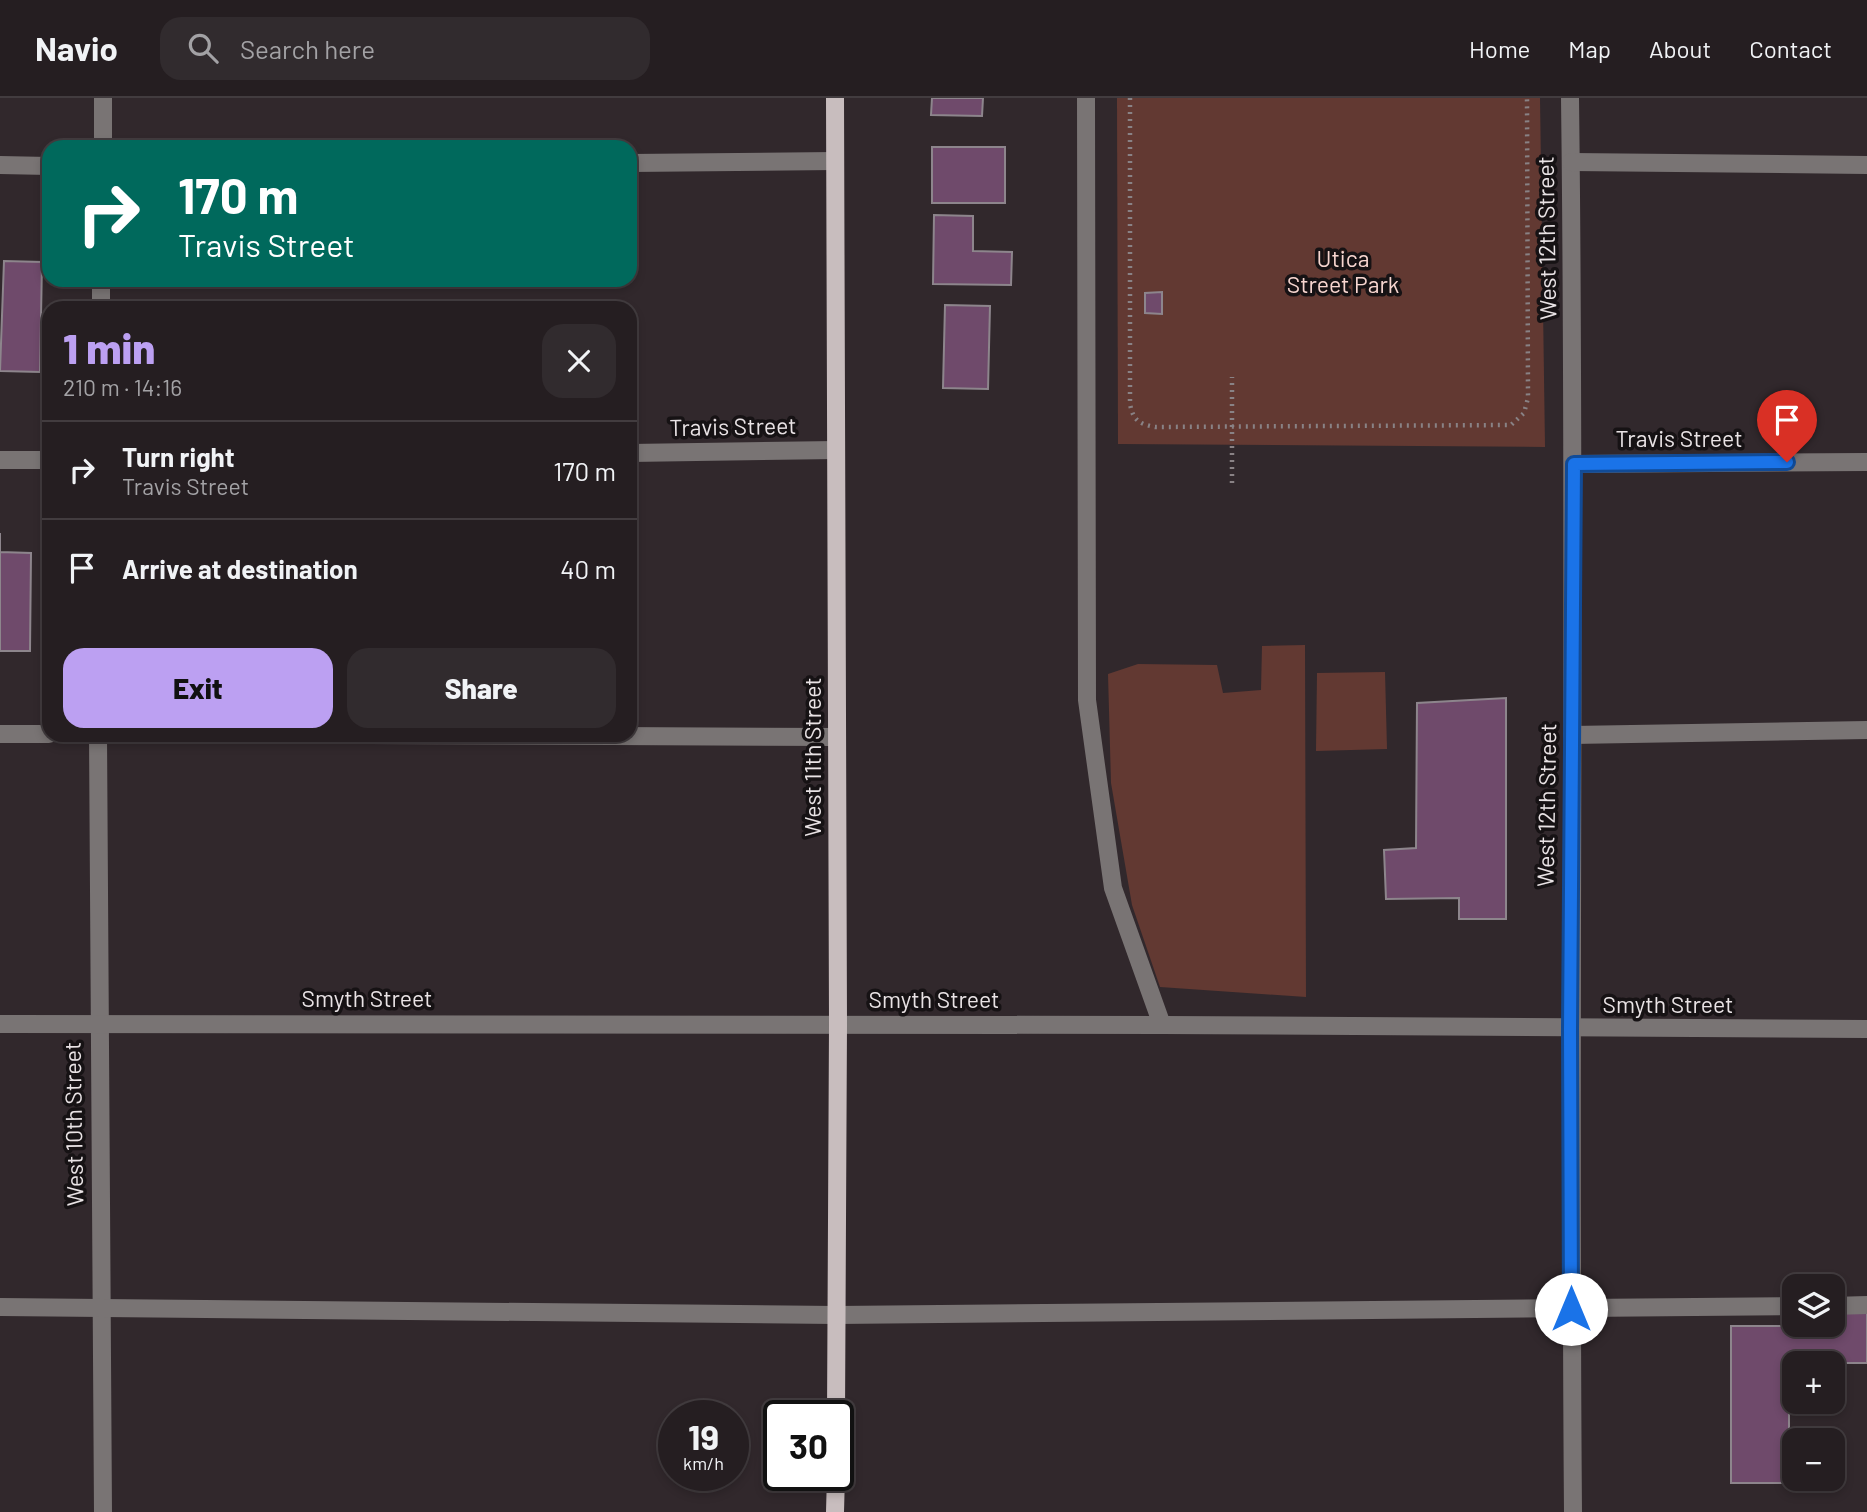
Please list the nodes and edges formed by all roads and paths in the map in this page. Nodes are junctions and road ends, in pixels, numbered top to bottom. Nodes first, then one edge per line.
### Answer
1 (103, 98) edge
2 (835, 98) edge
3 (1086, 98) edge
4 (1130, 98) edge
5 (1527, 98) edge
6 (1570, 98) edge
7 (103, 140) edge
8 (835, 162) junction
9 (1571, 162) junction
10 (637, 163) edge
11 (1867, 165) edge
12 (0, 166) edge
13 (42, 166) edge
14 (1232, 377) dead end
15 (1231, 424) junction
16 (836, 450) junction
17 (637, 453) edge
18 (0, 460) edge
19 (42, 460) edge
20 (1867, 462) edge
21 (1574, 464) junction
22 (1232, 483) dead end
23 (1867, 730) edge
24 (0, 734) edge
25 (42, 734) edge
26 (1572, 735) junction
27 (637, 736) edge
28 (837, 737) junction
29 (98, 742) edge
30 (0, 1024) edge
31 (97, 1024) junction
32 (838, 1024) junction
33 (1162, 1025) junction
34 (1867, 1029) edge
35 (1570, 1030) junction
36 (1782, 1306) edge
37 (1845, 1306) edge
38 (1867, 1306) edge
39 (0, 1307) edge
40 (100, 1308) junction
41 (1571, 1309) junction
42 (836, 1315) junction
43 (836, 1400) edge
44 (836, 1491) edge
45 (103, 1512) edge
46 (835, 1512) edge
47 (1573, 1512) edge

1 - 7 street
2 - 8 main road, West 11th Street
3 - 33 street
4 - 15 path
5 - 15 path
6 - 9 street, West 12th Street
8 - 10 street
8 - 16 main road, West 11th Street
9 - 11 street
9 - 21 street, West 12th Street
12 - 13 street
14 - 15 path
15 - 22 path
16 - 17 street, Travis Street
16 - 28 main road, West 11th Street
18 - 19 street
20 - 21 street, Travis Street
21 - 26 street, West 12th Street
23 - 26 street
24 - 25 street
26 - 35 street, West 12th Street
27 - 28 street
28 - 32 main road, West 11th Street
29 - 31 street, West 10th Street
30 - 31 street, Smyth Street
31 - 32 street, Smyth Street
31 - 40 street, West 10th Street
32 - 33 street, Smyth Street
32 - 42 main road, West 11th Street
33 - 35 street, Smyth Street
34 - 35 street, Smyth Street
35 - 41 street, West 12th Street
36 - 41 street
37 - 38 street
39 - 40 street
40 - 42 street
40 - 45 street, West 10th Street
41 - 42 street
41 - 47 street, West 12th Street
42 - 43 main road, West 11th Street
44 - 46 main road

